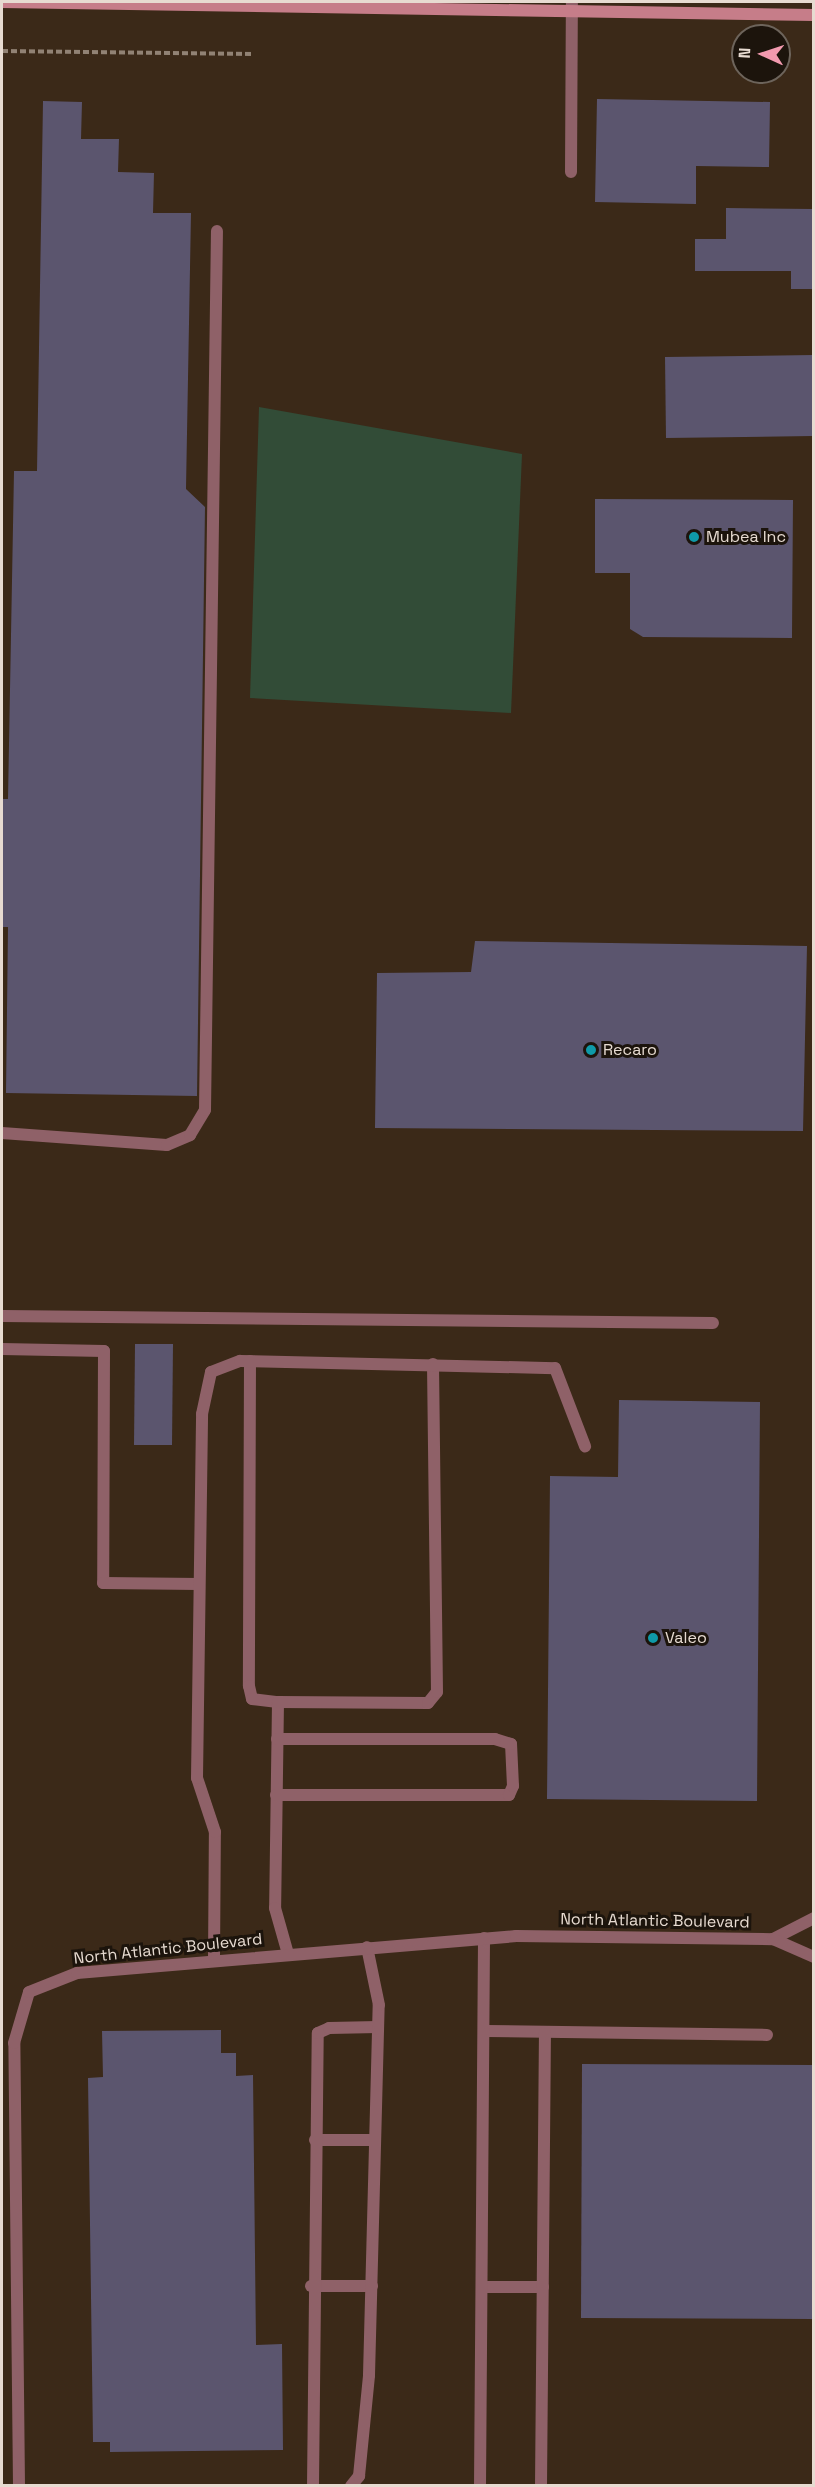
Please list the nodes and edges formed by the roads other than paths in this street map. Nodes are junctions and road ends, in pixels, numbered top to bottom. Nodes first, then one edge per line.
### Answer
1 (2, 2) edge
2 (247, 4) edge
3 (572, 6) edge
4 (813, 15) edge
5 (571, 172) dead end
6 (217, 231) dead end
7 (2, 1133) edge
8 (2, 1316) edge
9 (713, 1323) dead end
10 (2, 1349) edge
11 (250, 1361) junction
12 (433, 1364) junction
13 (585, 1446) dead end
14 (199, 1584) junction
15 (278, 1702) junction
16 (277, 1739) junction
17 (276, 1795) junction
18 (813, 1918) edge
19 (484, 1938) junction
20 (773, 1940) junction
21 (367, 1947) junction
22 (288, 1953) junction
23 (813, 1957) edge
24 (214, 1960) junction
25 (378, 2027) junction
26 (487, 2031) junction
27 (546, 2032) junction
28 (767, 2035) dead end
29 (315, 2140) junction
30 (375, 2140) junction
31 (311, 2286) junction
32 (372, 2286) junction
33 (482, 2287) junction
34 (543, 2287) junction
35 (18, 2486) edge
36 (313, 2486) edge
37 (351, 2486) edge
38 (480, 2486) edge
39 (541, 2486) edge

1 - 2 street
2 - 3 street
3 - 4 street
3 - 5 street
6 - 7 street
8 - 9 street
10 - 14 street
11 - 12 street
11 - 14 street
11 - 15 street
12 - 13 street
12 - 15 street
14 - 24 street
15 - 16 street
16 - 17 street
16 - 17 street
17 - 22 street
18 - 20 street, North Atlantic Boulevard
19 - 20 street, North Atlantic Boulevard
19 - 21 street, North Atlantic Boulevard
19 - 26 street
20 - 23 street, North Atlantic Boulevard
21 - 22 street, North Atlantic Boulevard
21 - 25 street
22 - 24 street, North Atlantic Boulevard
24 - 35 street, North Atlantic Boulevard
25 - 29 street
25 - 30 street
26 - 27 street
26 - 33 street
27 - 28 street
27 - 34 street
29 - 30 street
29 - 31 street
30 - 32 street
31 - 32 street
31 - 36 street
32 - 37 street
33 - 34 street
33 - 38 street
34 - 39 street

